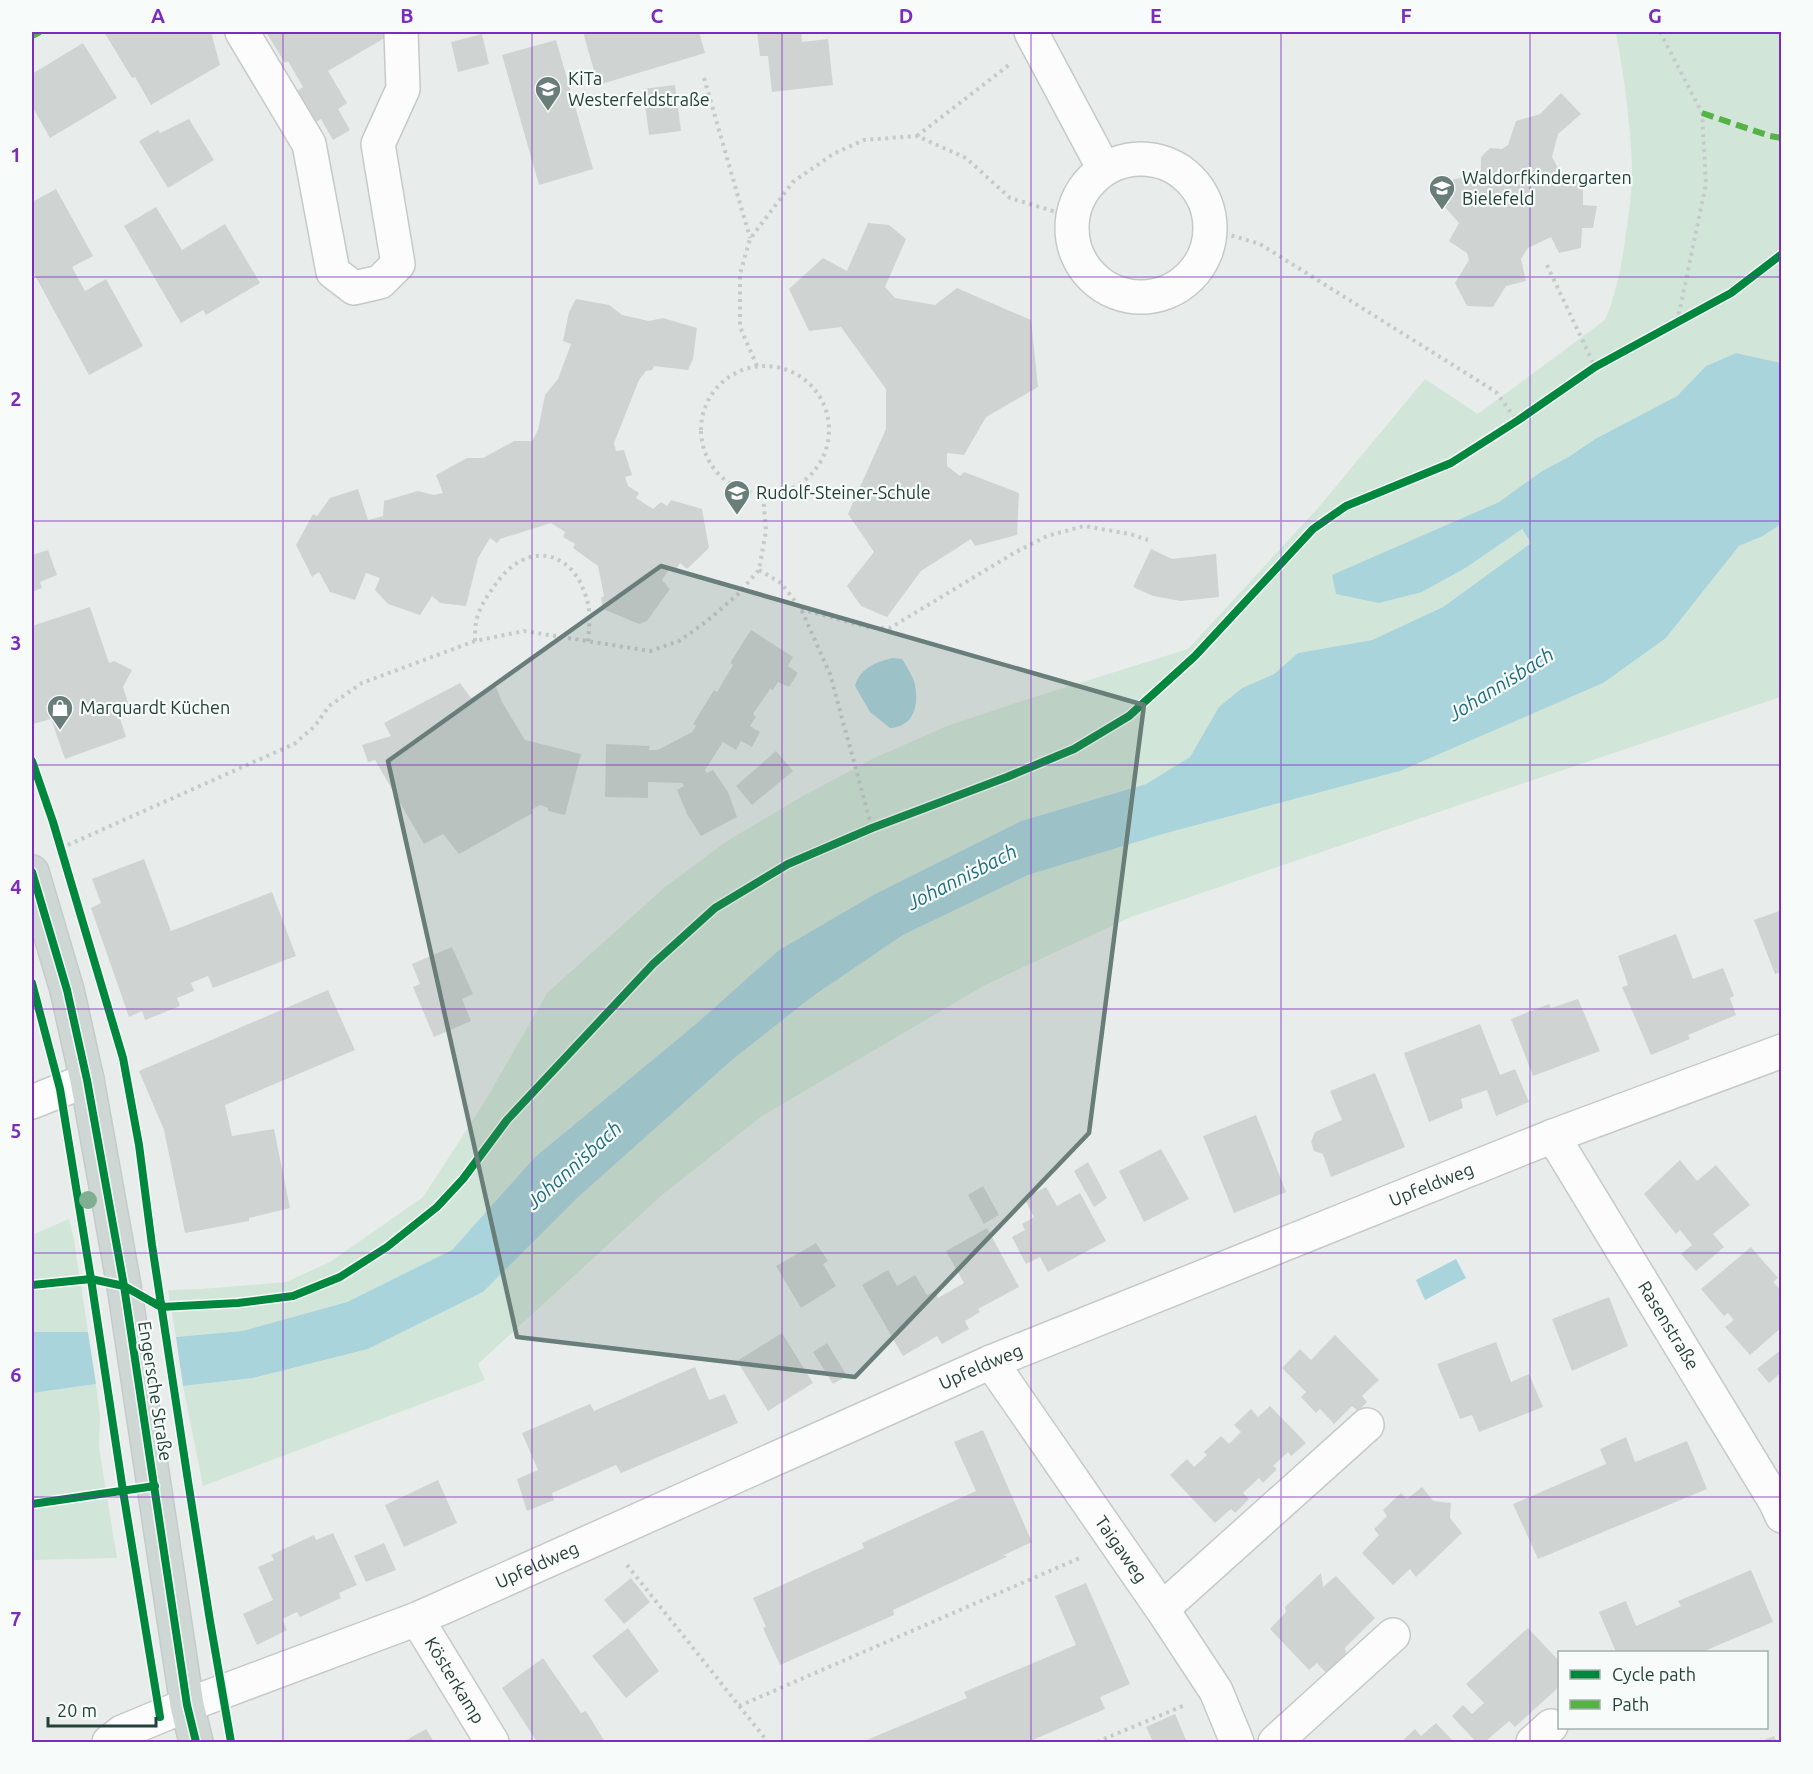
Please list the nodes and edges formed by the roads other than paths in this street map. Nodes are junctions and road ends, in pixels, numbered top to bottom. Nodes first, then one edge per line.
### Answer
1 (242, 32) edge
2 (401, 32) edge
3 (1036, 36) edge
4 (1104, 169) junction
5 (32, 872) edge
6 (1782, 1050) edge
7 (87, 1080) junction
8 (32, 1102) edge
9 (1552, 1136) junction
10 (991, 1362) junction
11 (1366, 1425) dead end
12 (1782, 1516) edge
13 (1162, 1609) junction
14 (417, 1619) junction
15 (1393, 1635) dead end
16 (187, 1705) junction
17 (110, 1743) edge
18 (196, 1743) edge
19 (492, 1743) edge
20 (1238, 1743) edge
21 (1275, 1743) edge

1 - 2 street
3 - 4 street
4 - 4 street
5 - 7 main road, Engersche Straße
6 - 9 street, Upfeldweg
7 - 8 street
7 - 16 main road, Engersche Straße
9 - 10 street, Upfeldweg
9 - 12 street, Rasenstraße
10 - 13 street, Taigaweg
10 - 14 street, Upfeldweg
11 - 13 street
13 - 20 street, Taigaweg
14 - 16 street, Upfeldweg
14 - 19 street, Kösterkamp
15 - 21 street
16 - 17 street, Upfeldweg
16 - 18 main road, Engersche Straße

